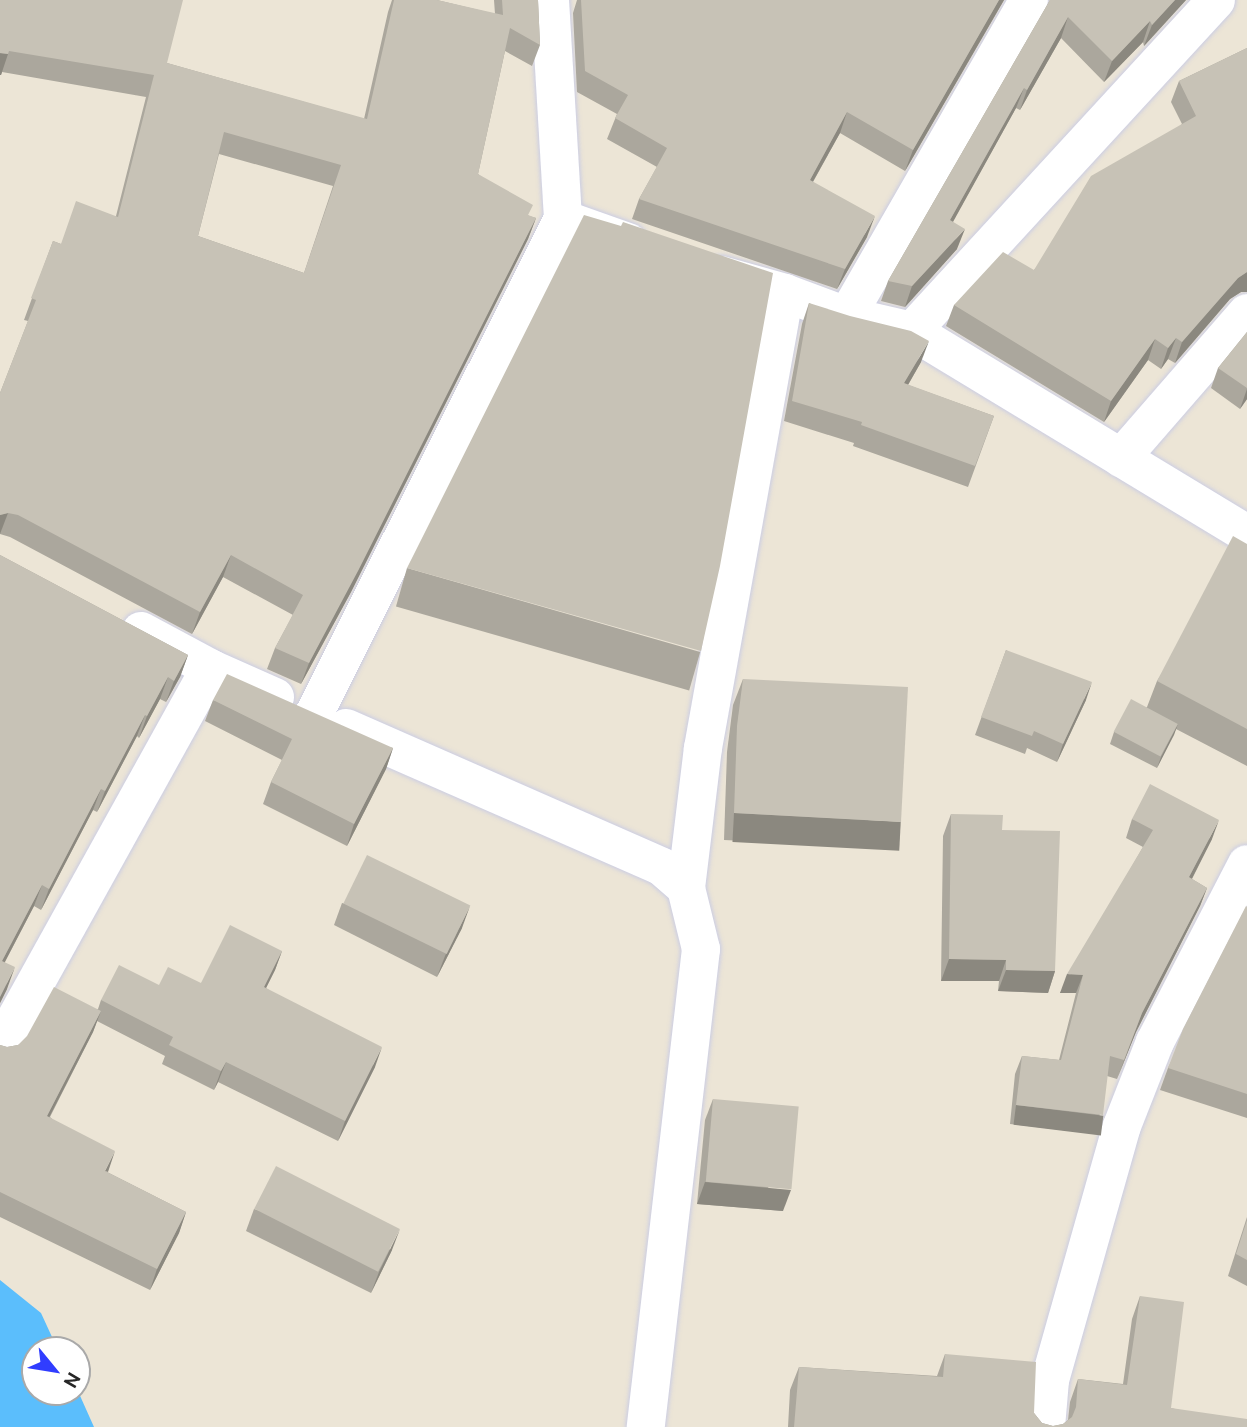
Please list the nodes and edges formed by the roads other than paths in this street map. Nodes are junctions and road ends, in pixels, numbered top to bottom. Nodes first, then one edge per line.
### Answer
1 (550, 0) edge
2 (1029, 0) edge
3 (1216, 0) edge
4 (563, 219) junction
5 (785, 293) junction
6 (1247, 313) edge
7 (847, 316) junction
8 (912, 331) junction
9 (1121, 458) junction
10 (1247, 534) edge
11 (105, 612) edge
12 (210, 668) junction
13 (314, 714) junction
14 (1247, 864) edge
15 (686, 888) junction
16 (0, 1046) edge
17 (646, 1427) edge
18 (1046, 1427) edge

1 - 4 street
2 - 7 street
3 - 8 street
4 - 5 street
4 - 13 street
5 - 7 street
5 - 15 street
6 - 9 street
7 - 8 street
8 - 9 street
9 - 10 street
11 - 12 street
12 - 13 street
12 - 16 street
13 - 15 street
14 - 18 street
15 - 17 street

